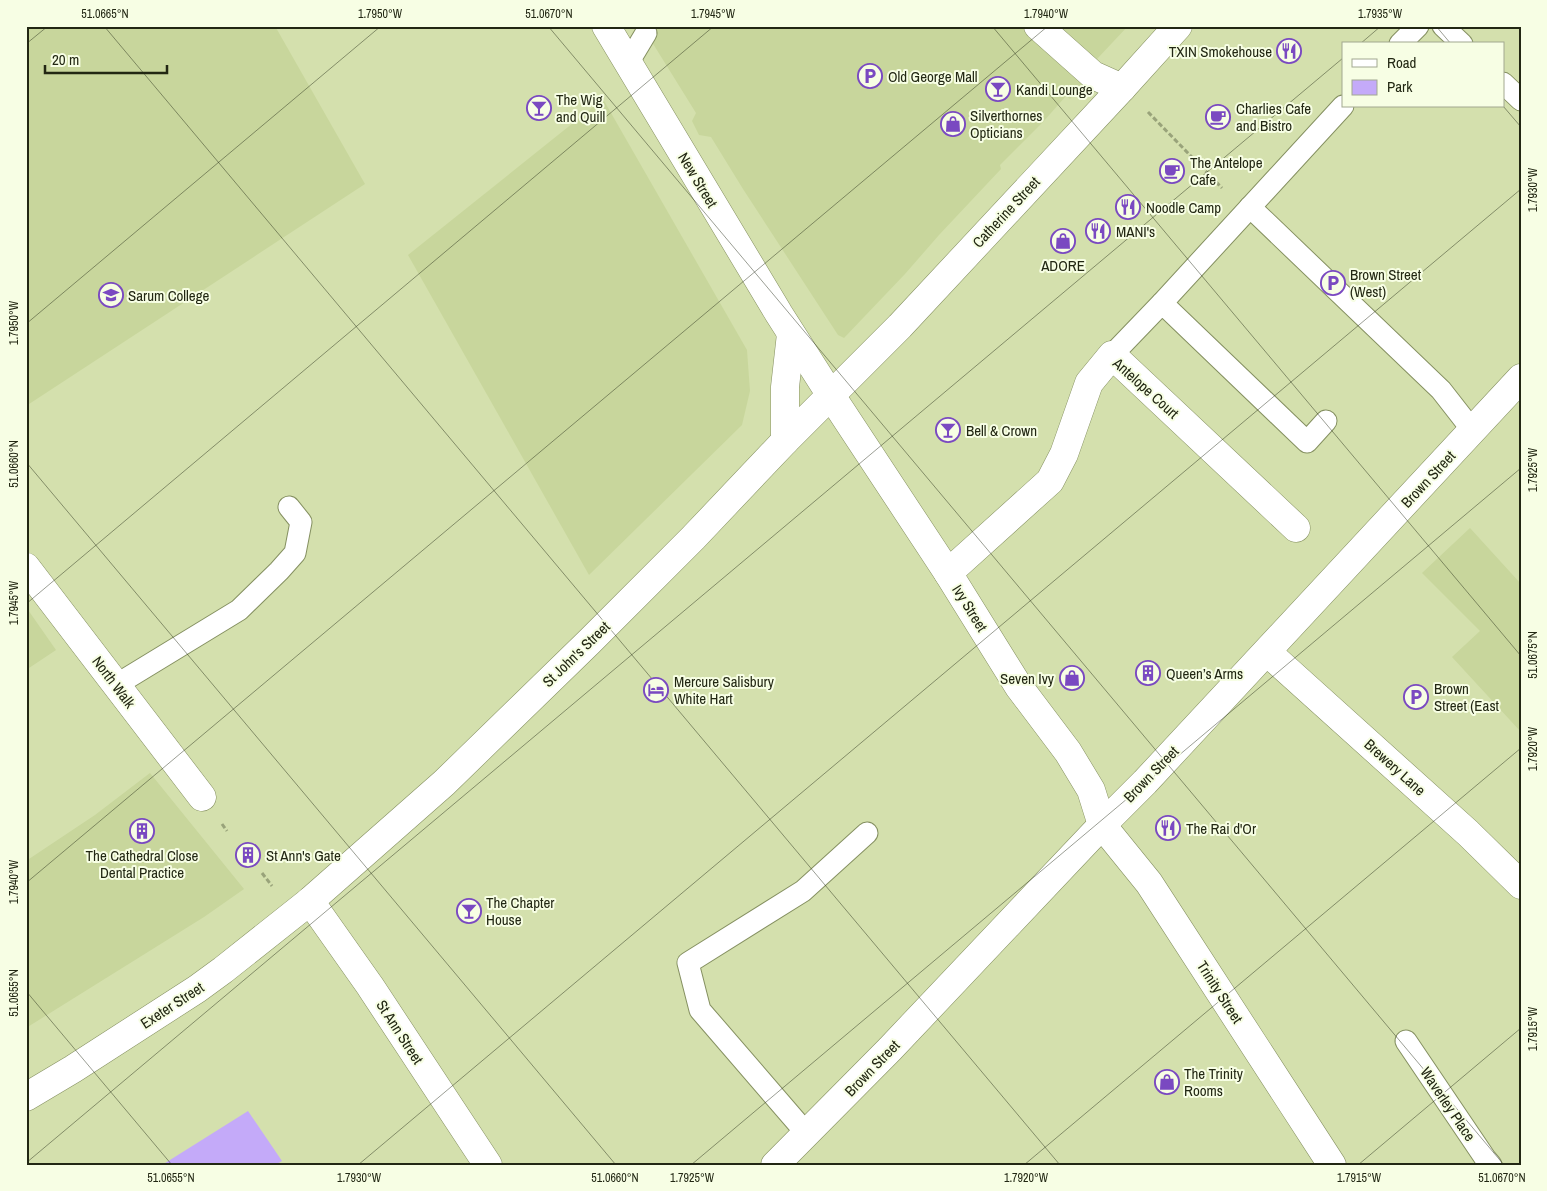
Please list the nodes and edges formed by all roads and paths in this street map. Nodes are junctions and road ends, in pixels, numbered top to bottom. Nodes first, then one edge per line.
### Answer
1 (606, 26) edge
2 (1038, 26) edge
3 (1178, 26) edge
4 (1418, 26) edge
5 (1443, 26) edge
6 (646, 33) dead end
7 (1402, 42) edge
8 (1460, 42) edge
9 (628, 63) junction
10 (1504, 84) edge
11 (1122, 88) junction
12 (1521, 100) edge
13 (1342, 107) edge
14 (1250, 207) junction
15 (1162, 302) junction
16 (791, 334) junction
17 (1112, 355) junction
18 (1521, 378) edge
19 (830, 394) junction
20 (1326, 421) dead end
21 (1473, 431) junction
22 (784, 441) junction
23 (289, 507) dead end
24 (1296, 528) dead end
25 (26, 567) edge
26 (948, 573) junction
27 (1267, 652) junction
28 (116, 685) junction
29 (202, 797) dead end
30 (1102, 824) junction
31 (867, 833) dead end
32 (1521, 885) edge
33 (310, 901) junction
34 (1406, 1041) dead end
35 (26, 1097) edge
36 (807, 1134) junction
37 (488, 1165) edge
38 (776, 1165) edge
39 (1332, 1165) edge
40 (1491, 1165) edge

1 - 9 street, New Street
2 - 11 street
3 - 11 street, Catherine Street
4 - 7 lane
5 - 8 lane
6 - 9 lane
9 - 16 street, New Street
10 - 12 lane
11 - 14 path
11 - 19 street, Catherine Street
13 - 14 lane
14 - 15 lane
14 - 21 lane
15 - 17 lane
15 - 20 lane
16 - 19 street, New Street
16 - 22 street
17 - 24 street, Antelope Court
17 - 26 street, Antelope Court
18 - 21 street, Brown Street
19 - 22 street, St John's Street
19 - 26 street, Ivy Street
21 - 27 street, Brown Street
22 - 33 street, St John's Street
23 - 28 lane
25 - 28 street, North Walk
26 - 30 street, Ivy Street
27 - 30 street, Brown Street
27 - 32 street, Brewery Lane
28 - 29 street, North Walk
30 - 36 street, Brown Street
30 - 39 street, Trinity Street
31 - 36 lane
33 - 35 street, Exeter Street
33 - 37 street, St Ann Street
34 - 40 lane, Waverley Place
36 - 38 street, Brown Street

